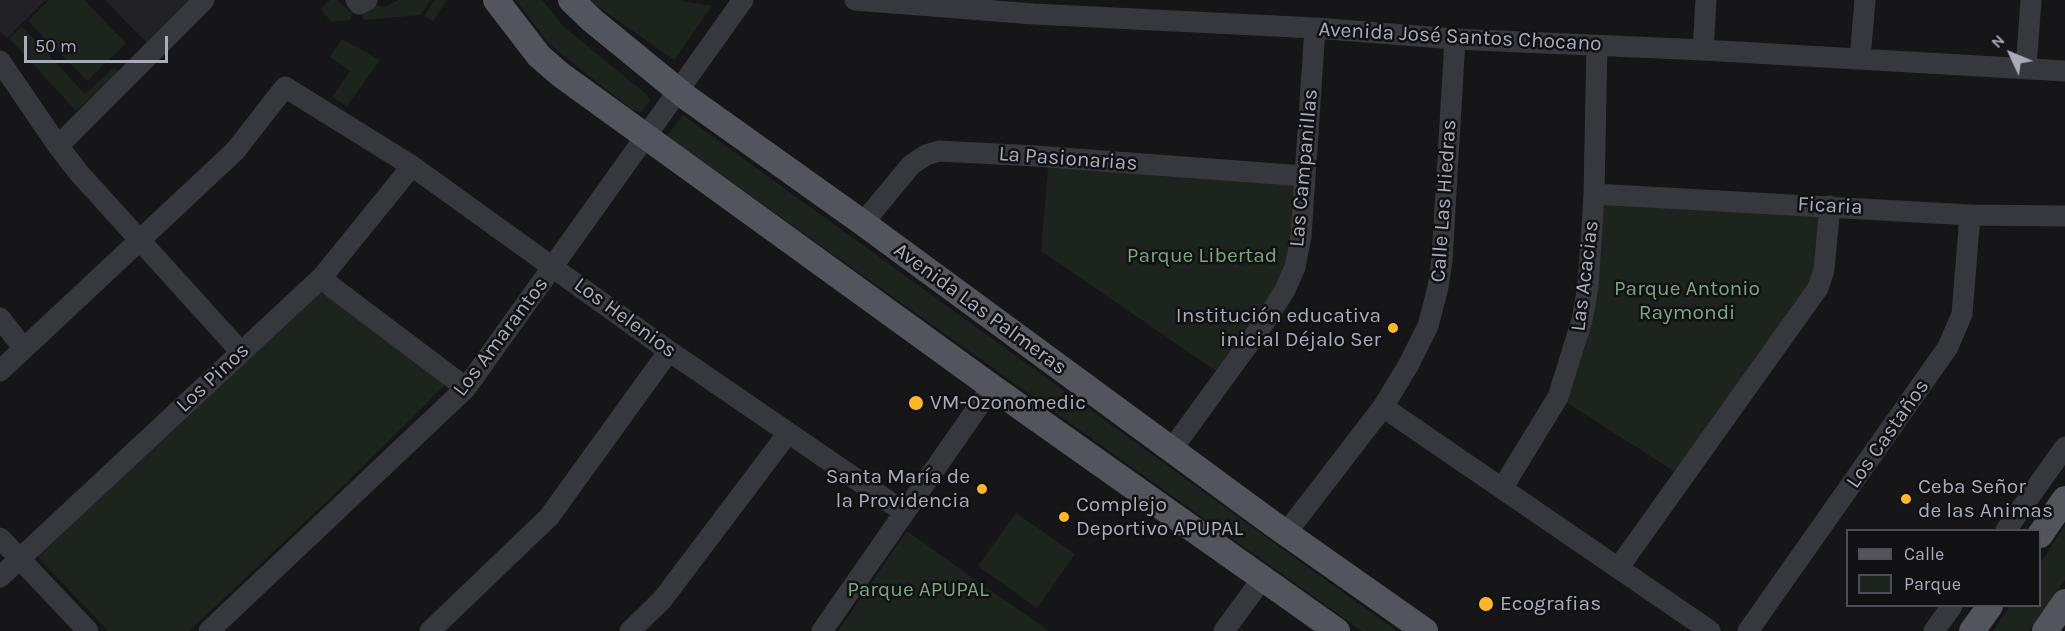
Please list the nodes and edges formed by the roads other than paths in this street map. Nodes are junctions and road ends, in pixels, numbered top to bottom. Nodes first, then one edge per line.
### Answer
1 (204, 0) edge
2 (356, 0) edge
3 (367, 0) edge
4 (496, 0) edge
5 (571, 0) edge
6 (743, 0) edge
7 (855, 0) edge
8 (1706, 0) edge
9 (1865, 0) edge
10 (2031, 0) edge
11 (888, 2) edge
12 (1034, 7) edge
13 (1315, 28) junction
14 (1455, 39) junction
15 (1597, 45) junction
16 (1703, 50) junction
17 (1860, 59) junction
18 (0, 60) edge
19 (2026, 68) junction
20 (2065, 71) edge
21 (678, 91) junction
22 (645, 137) junction
23 (58, 147) junction
24 (412, 166) junction
25 (1304, 176) junction
26 (1594, 194) junction
27 (1830, 206) junction
28 (1970, 215) junction
29 (2065, 216) edge
30 (863, 223) junction
31 (140, 242) junction
32 (554, 266) junction
33 (322, 277) junction
34 (0, 318) edge
35 (24, 349) junction
36 (669, 351) junction
37 (241, 352) junction
38 (0, 371) edge
39 (992, 387) junction
40 (466, 388) junction
41 (1383, 406) junction
42 (788, 433) junction
43 (2065, 447) edge
44 (1172, 449) junction
45 (1503, 487) junction
46 (2065, 499) edge
47 (904, 512) junction
48 (2007, 529) edge
49 (1286, 534) junction
50 (2041, 534) edge
51 (0, 538) edge
52 (20, 559) junction
53 (1619, 567) junction
54 (0, 577) edge
55 (1262, 579) junction
56 (2065, 602) edge
57 (1951, 607) edge
58 (1989, 607) edge
59 (88, 631) edge
60 (209, 631) edge
61 (430, 631) edge
62 (630, 631) edge
63 (822, 631) edge
64 (1224, 631) edge
65 (1338, 631) edge
66 (1425, 631) edge
67 (1710, 631) edge
68 (1748, 631) edge
69 (1934, 631) edge
70 (1972, 631) edge
71 (2045, 631) edge

1 - 23 street
2 - 3 street
4 - 22 main road
5 - 21 main road, Avenida Las Palmeras
6 - 21 street, Los Amarantos
7 - 11 street, Avenida José Santos Chocano
8 - 16 street
9 - 17 street
10 - 19 street
11 - 12 street, Avenida José Santos Chocano
12 - 13 street, Avenida José Santos Chocano
13 - 14 street, Avenida José Santos Chocano
13 - 25 street, Las Campanillas
14 - 15 street, Avenida José Santos Chocano
14 - 41 street, Calle Las Hiedras
15 - 16 street, Avenida José Santos Chocano
15 - 26 street, Las Acacias
16 - 17 street, Avenida José Santos Chocano
17 - 19 street, Avenida José Santos Chocano
18 - 23 street
19 - 20 street, Avenida José Santos Chocano
21 - 22 street, Los Amarantos
21 - 30 main road, Avenida Las Palmeras
22 - 32 street, Los Amarantos
22 - 39 main road
23 - 31 street
24 - 31 street, Los Helenios
24 - 32 street, Los Helenios
24 - 33 street, Los Pinos
25 - 30 street, La Pasionarias
25 - 44 street, Las Campanillas
26 - 27 street, Ficaria
26 - 45 street, Las Acacias
27 - 28 street, Ficaria
27 - 53 street
28 - 29 street, Ficaria
28 - 68 street, Los Castaños
30 - 44 main road, Avenida Las Palmeras
31 - 35 street
31 - 37 street
32 - 36 street, Los Helenios
32 - 40 street, Los Amarantos
33 - 37 street, Los Pinos
33 - 40 street
34 - 35 street
35 - 38 street
36 - 42 street, Los Helenios
36 - 61 street
37 - 52 street, Los Pinos
39 - 47 street
39 - 55 main road
40 - 60 street, Los Amarantos
41 - 45 street
41 - 49 street, Calle Las Hiedras
42 - 47 street, Los Helenios
42 - 62 street
43 - 48 street
44 - 49 main road, Avenida Las Palmeras
45 - 53 street
46 - 50 main road
47 - 63 street
49 - 66 main road, Avenida Las Palmeras
51 - 52 street
52 - 54 street, Los Pinos
52 - 59 street
53 - 67 street
55 - 64 street
55 - 65 main road
56 - 71 main road
57 - 69 street
58 - 70 main road

